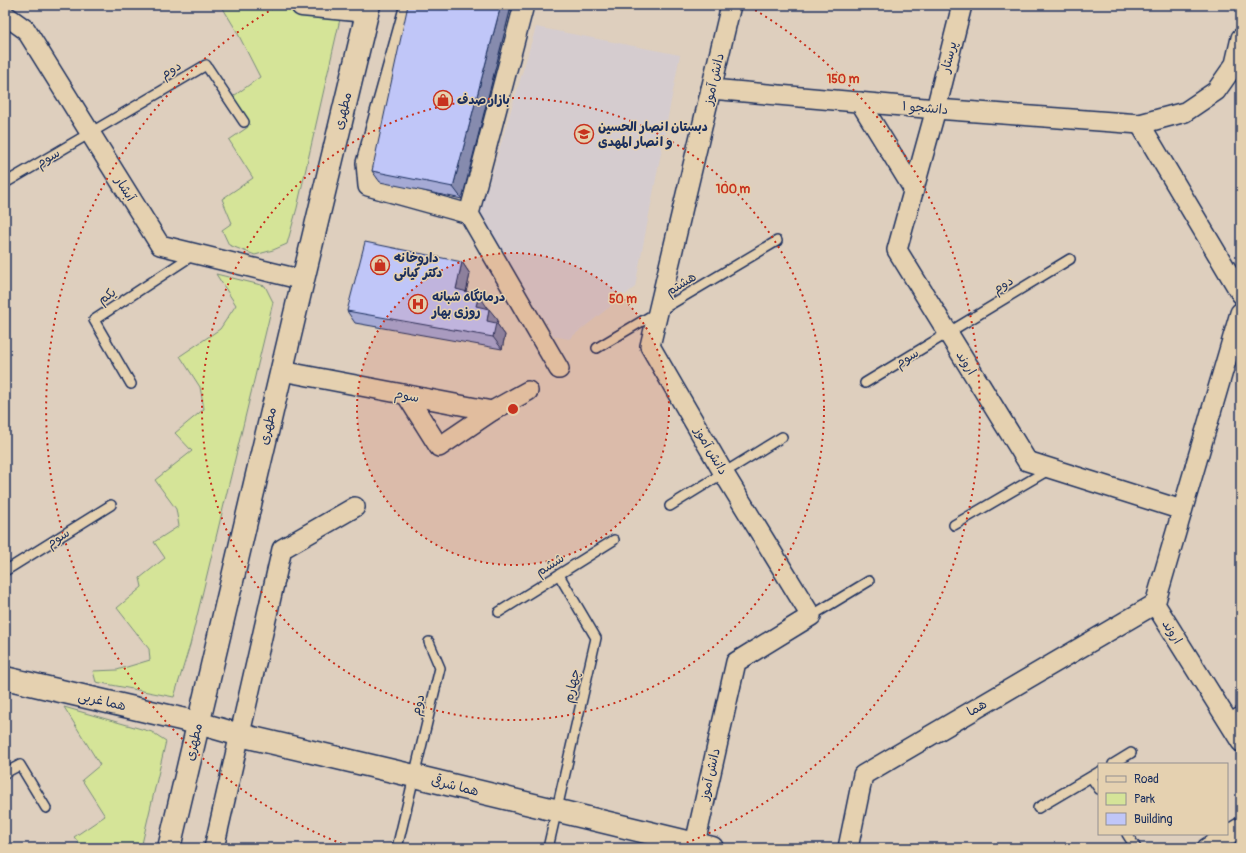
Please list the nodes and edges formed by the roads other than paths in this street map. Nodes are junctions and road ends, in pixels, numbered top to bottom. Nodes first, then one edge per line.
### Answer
1 (302, 5) edge
2 (410, 5) edge
3 (524, 5) edge
4 (726, 5) edge
5 (962, 5) edge
6 (368, 8) edge
7 (5, 16) edge
8 (1241, 38) edge
9 (711, 89) junction
10 (860, 102) junction
11 (936, 109) junction
12 (244, 122) dead end
13 (1140, 124) junction
14 (90, 133) junction
15 (5, 183) edge
16 (914, 190) junction
17 (469, 214) junction
18 (777, 241) dead end
19 (195, 253) junction
20 (1070, 260) dead end
21 (303, 280) junction
22 (1241, 294) edge
23 (658, 312) junction
24 (1241, 312) edge
25 (948, 333) junction
26 (597, 348) dead end
27 (558, 369) dead end
28 (282, 371) junction
29 (865, 382) dead end
30 (131, 384) dead end
31 (528, 391) dead end
32 (407, 396) junction
33 (492, 411) junction
34 (782, 437) dead end
35 (1051, 469) junction
36 (723, 472) junction
37 (111, 505) dead end
38 (670, 506) dead end
39 (355, 507) dead end
40 (1182, 510) junction
41 (954, 525) dead end
42 (614, 540) dead end
43 (5, 571) edge
44 (558, 576) junction
45 (870, 581) dead end
46 (1155, 604) junction
47 (499, 612) dead end
48 (811, 616) junction
49 (429, 642) dead end
50 (6, 677) edge
51 (1234, 716) edge
52 (198, 723) junction
53 (240, 735) junction
54 (1241, 742) edge
55 (1131, 753) dead end
56 (1115, 763) edge
57 (5, 773) edge
58 (1095, 775) edge
59 (414, 776) junction
60 (1098, 786) edge
61 (46, 808) dead end
62 (1038, 808) dead end
63 (557, 810) junction
64 (1241, 827) edge
65 (1128, 835) edge
66 (700, 847) edge
67 (169, 848) edge
68 (214, 848) edge
69 (397, 848) edge
70 (548, 848) edge
71 (848, 848) edge
72 (1136, 848) edge
73 (1208, 848) edge

1 - 6 main road
2 - 17 street
3 - 17 street
4 - 9 street, دانش آموز
5 - 11 street, پرستار
6 - 21 main road, مطهری
7 - 14 street, آبشار
8 - 13 street, دانشجو ۱
9 - 10 street, دانشجو ۱
9 - 23 street, دانش آموز
10 - 11 street, دانشجو ۱
10 - 16 street
11 - 13 street, دانشجو ۱
11 - 16 street, اروند
12 - 14 lane, دوم
13 - 22 street
14 - 15 lane, سوم
14 - 19 street, آبشار
16 - 25 street, اروند
17 - 27 street
18 - 23 lane, هشتم
19 - 21 street, آبشار
19 - 30 lane, یکم
20 - 25 lane, دوم
21 - 28 main road, مطهری
23 - 26 lane, هشتم
23 - 36 street, دانش آموز
24 - 40 street
25 - 29 lane, سوم
25 - 35 street, اروند
28 - 32 street, سوم
28 - 52 main road, مطهری
31 - 33 street
32 - 33 street, سوم
32 - 33 street
34 - 36 lane
35 - 40 street, اروند
35 - 41 lane
36 - 38 lane
36 - 48 street, دانش آموز
37 - 43 lane, سوم
39 - 53 street
40 - 46 street
42 - 44 lane, ششم
44 - 47 lane, ششم
44 - 63 lane, چهارم
45 - 48 lane
46 - 51 street, اروند
46 - 71 street, هما
48 - 66 street, دانش آموز
49 - 59 lane, دوم
50 - 52 main road, هما غربی
51 - 54 street, اروند
52 - 53 main road, هما شرقی
52 - 67 main road, مطهری
53 - 59 main road, هما شرقی
53 - 68 street
55 - 56 lane
57 - 61 lane
58 - 60 lane
58 - 62 lane
59 - 63 main road, هما شرقی
59 - 69 lane, دوم
63 - 66 main road, هما شرقی
63 - 70 lane, چهارم
64 - 73 street
65 - 72 lane

